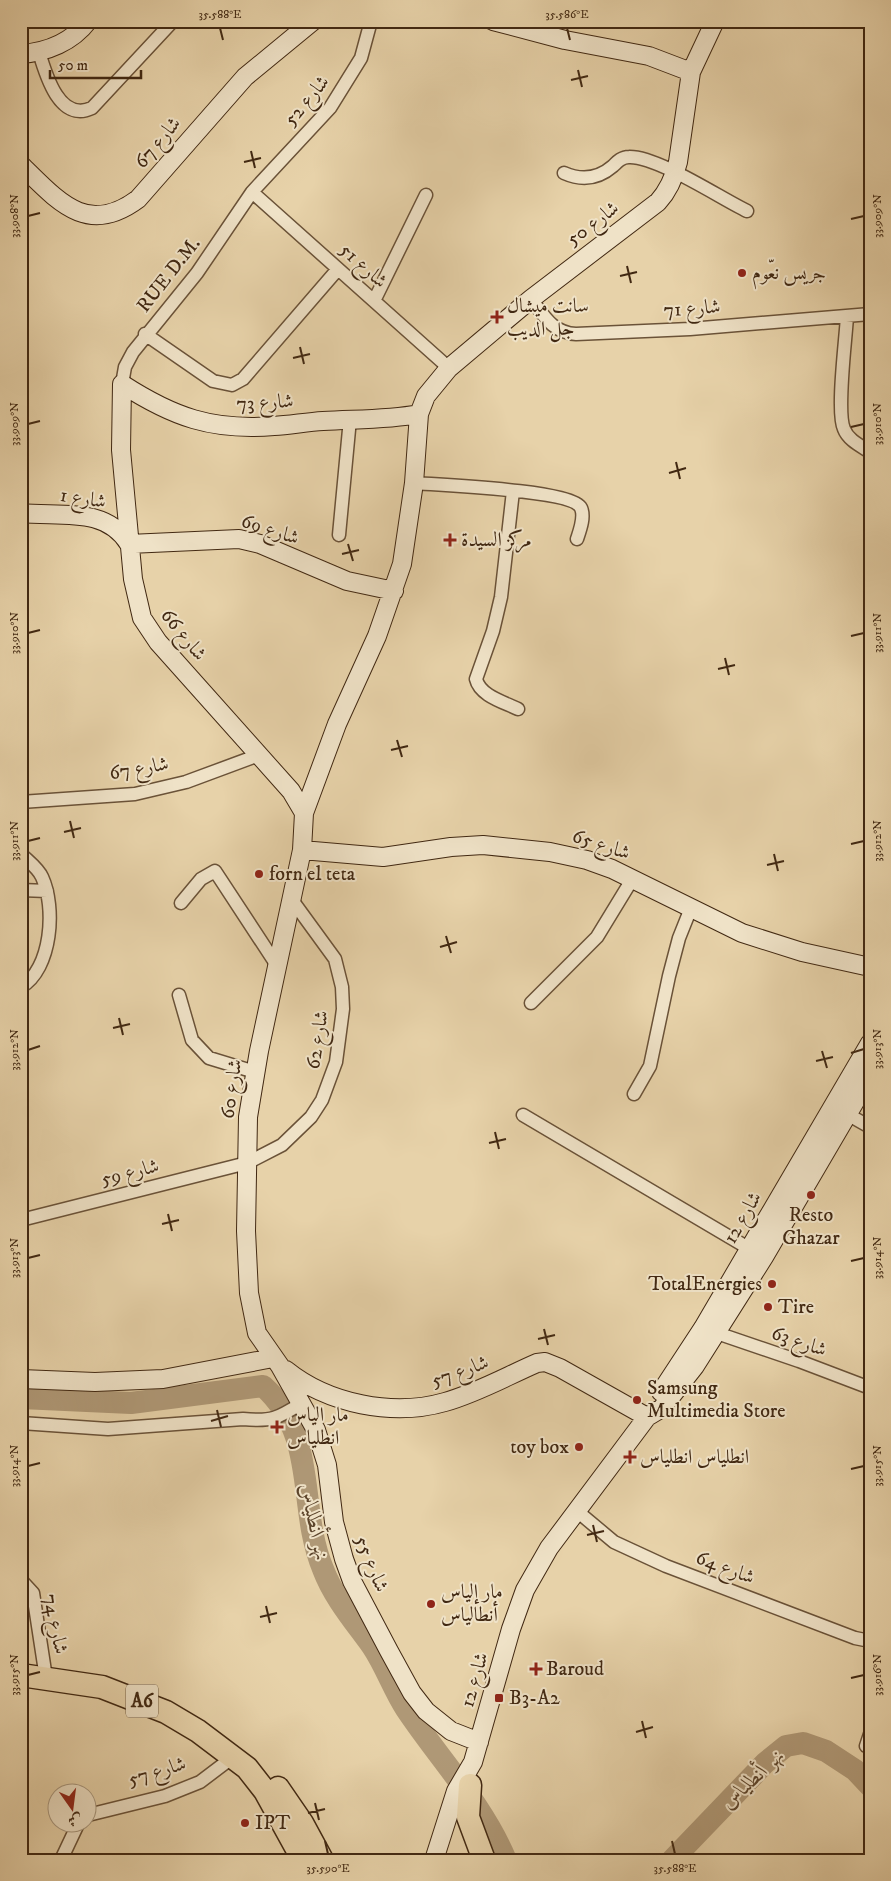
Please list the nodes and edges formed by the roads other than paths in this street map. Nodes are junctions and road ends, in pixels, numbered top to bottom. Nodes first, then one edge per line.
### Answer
1 (88, 21) edge
2 (173, 21) edge
3 (313, 21) edge
4 (372, 21) edge
5 (493, 21) edge
6 (715, 25) edge
7 (30, 53) edge
8 (691, 72) junction
9 (21, 165) edge
10 (676, 172) junction
11 (564, 173) dead end
12 (252, 192) junction
13 (426, 194) dead end
14 (747, 211) dead end
15 (338, 269) junction
16 (531, 299) junction
17 (374, 301) junction
18 (870, 314) edge
19 (847, 316) junction
20 (145, 334) junction
21 (449, 368) junction
22 (122, 384) junction
23 (419, 414) junction
24 (350, 419) junction
25 (389, 419) junction
26 (416, 436) junction
27 (870, 452) edge
28 (414, 483) junction
29 (513, 491) junction
30 (21, 513) edge
31 (340, 535) dead end
32 (577, 538) dead end
33 (129, 544) junction
34 (394, 591) junction
35 (518, 709) dead end
36 (259, 755) junction
37 (23, 799) edge
38 (304, 813) junction
39 (302, 850) junction
40 (21, 854) edge
41 (633, 878) junction
42 (21, 890) edge
43 (47, 891) junction
44 (292, 900) junction
45 (181, 903) dead end
46 (691, 908) junction
47 (278, 966) junction
48 (870, 967) edge
49 (21, 987) edge
50 (179, 996) dead end
51 (531, 1003) dead end
52 (870, 1043) edge
53 (255, 1072) junction
54 (870, 1076) edge
55 (634, 1094) dead end
56 (847, 1114) junction
57 (522, 1115) dead end
58 (870, 1127) edge
59 (247, 1163) junction
60 (21, 1220) edge
61 (757, 1253) junction
62 (710, 1331) junction
63 (273, 1357) junction
64 (21, 1370) edge
65 (21, 1379) edge
66 (870, 1388) edge
67 (330, 1395) junction
68 (301, 1409) junction
69 (649, 1415) junction
70 (21, 1423) edge
71 (577, 1511) junction
72 (21, 1580) edge
73 (870, 1641) edge
74 (21, 1675) edge
75 (46, 1678) junction
76 (479, 1742) junction
77 (240, 1762) junction
78 (466, 1786) junction
79 (98, 1813) edge
80 (73, 1834) edge
81 (61, 1860) edge
82 (289, 1860) edge
83 (303, 1860) edge
84 (322, 1860) edge
85 (434, 1860) edge
86 (444, 1860) edge
87 (484, 1860) edge

1 - 7 street
2 - 7 street
3 - 9 street, شارع 67
4 - 12 street, شارع 52
5 - 8 street
6 - 8 street, شارع 50
8 - 10 street, شارع 50
10 - 11 street
10 - 14 street
10 - 16 street, شارع 50
12 - 15 street, شارع 51
12 - 20 street, RUE D.M.
13 - 17 street
15 - 17 street, شارع 51
15 - 20 street
16 - 19 street, شارع 71
16 - 21 street, شارع 50
17 - 21 street, شارع 51
18 - 19 street, شارع 71
19 - 27 street
20 - 22 street, RUE D.M.
21 - 23 street, شارع 50
22 - 24 street, شارع 73
22 - 33 street, شارع 66
23 - 25 street, شارع 73
23 - 26 street, شارع 50
24 - 25 street, شارع 73
24 - 31 street
25 - 26 street
26 - 28 street, شارع 50
28 - 29 street
28 - 34 street, شارع 50
29 - 32 street
29 - 35 street
30 - 33 street, شارع 1
33 - 34 street, شارع 69
33 - 36 street, شارع 66
34 - 38 street, شارع 60
36 - 37 street, شارع 67
36 - 38 street, شارع 66
38 - 39 street, شارع 60
39 - 41 street, شارع 65
39 - 44 street, شارع 60
40 - 43 street
41 - 46 street, شارع 65
41 - 51 street
42 - 43 street
43 - 49 street
44 - 47 street, شارع 60
44 - 59 street, شارع 62
45 - 47 street
46 - 48 street, شارع 65
46 - 55 street
47 - 53 street, شارع 60
50 - 53 street
52 - 61 street, شارع 12
53 - 59 street, شارع 60
54 - 56 street, شارع 12
56 - 58 street
56 - 61 street, شارع 12
57 - 61 street
59 - 60 street, شارع 59
59 - 63 street, شارع 60
61 - 62 street, شارع 12
62 - 66 street, شارع 63
62 - 69 street, شارع 12
63 - 64 street
63 - 65 street
63 - 67 street, شارع 57
63 - 68 street, شارع 55
67 - 68 street
67 - 69 street, شارع 57
68 - 70 street
68 - 76 street, شارع 55
69 - 71 street, شارع 12
71 - 73 street, شارع 64
71 - 76 street, شارع 12
72 - 75 street, شارع 74
74 - 75 highway, A6
75 - 77 highway, A6
76 - 78 street, شارع 12
77 - 79 street, شارع 57
77 - 82 highway
77 - 83 highway, A6
77 - 84 highway, A6
78 - 85 street
78 - 86 street
78 - 87 highway
80 - 81 street

